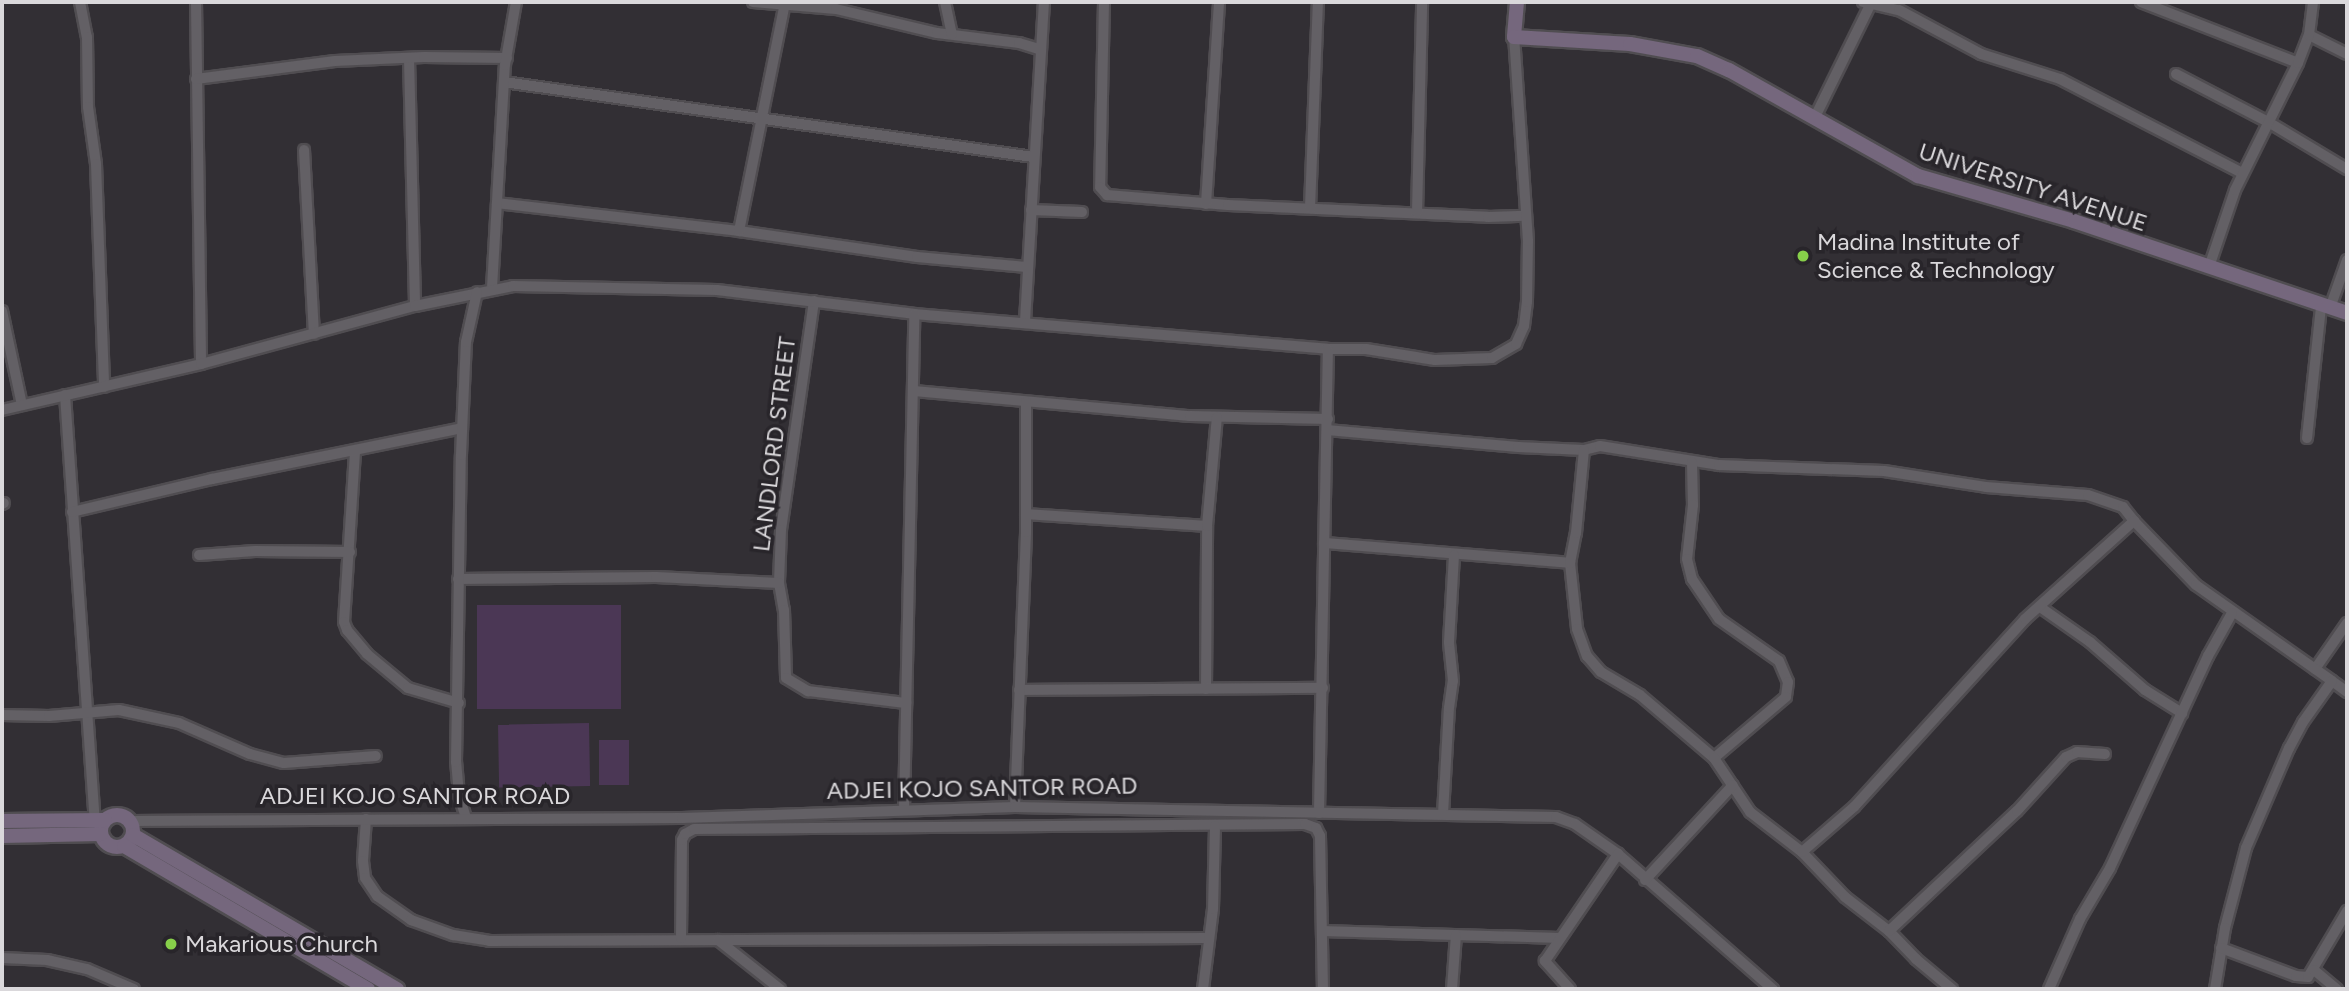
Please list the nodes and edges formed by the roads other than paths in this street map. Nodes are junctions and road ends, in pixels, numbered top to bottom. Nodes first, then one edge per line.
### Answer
1 (80, 2) edge
2 (196, 2) edge
3 (516, 2) edge
4 (753, 2) edge
5 (945, 2) edge
6 (1044, 2) edge
7 (1104, 2) edge
8 (1219, 2) edge
9 (1318, 2) edge
10 (1422, 2) edge
11 (1517, 2) edge
12 (2141, 2) edge
13 (2314, 2) edge
14 (785, 3) edge
15 (1866, 3) edge
16 (1900, 6) edge
17 (952, 34) junction
18 (2309, 35) junction
19 (1514, 37) junction
20 (1039, 50) junction
21 (2347, 54) edge
22 (409, 58) junction
23 (507, 58) junction
24 (2298, 64) junction
25 (2176, 74) dead end
26 (196, 79) junction
27 (505, 82) junction
28 (1814, 119) junction
29 (763, 120) junction
30 (2270, 123) junction
31 (304, 150) dead end
32 (1033, 157) junction
33 (2347, 169) edge
34 (2242, 173) junction
35 (498, 203) junction
36 (1206, 204) junction
37 (1310, 208) junction
38 (1031, 210) junction
39 (1082, 212) dead end
40 (1417, 213) junction
41 (1525, 216) junction
42 (739, 231) junction
43 (2347, 260) edge
44 (1027, 267) junction
45 (2209, 267) junction
46 (492, 288) junction
47 (477, 292) junction
48 (814, 301) junction
49 (415, 306) junction
50 (2326, 307) junction
51 (2, 311) edge
52 (2347, 313) edge
53 (914, 314) junction
54 (1025, 321) junction
55 (314, 334) junction
56 (1328, 349) junction
57 (201, 364) junction
58 (104, 387) junction
59 (914, 391) junction
60 (65, 395) junction
61 (1026, 402) junction
62 (22, 405) junction
63 (2, 410) edge
64 (1217, 416) junction
65 (1327, 425) junction
66 (462, 428) junction
67 (2307, 438) dead end
68 (1584, 450) junction
69 (355, 452) junction
70 (1692, 462) junction
71 (72, 512) junction
72 (1026, 514) junction
73 (2134, 521) junction
74 (1207, 526) junction
75 (1324, 543) junction
76 (350, 552) junction
77 (200, 555) dead end
78 (1454, 555) junction
79 (1570, 563) junction
80 (458, 579) junction
81 (779, 583) junction
82 (2040, 607) junction
83 (2232, 613) junction
84 (2347, 623) edge
85 (2315, 669) junction
86 (2332, 681) junction
87 (1323, 688) junction
88 (1206, 689) junction
89 (1019, 690) junction
90 (2347, 692) edge
91 (459, 703) junction
92 (906, 703) junction
93 (88, 712) junction
94 (2182, 713) junction
95 (2, 715) edge
96 (2105, 754) dead end
97 (376, 756) dead end
98 (1714, 758) junction
99 (1733, 785) junction
100 (1015, 807) junction
101 (904, 810) junction
102 (1319, 813) junction
103 (1443, 814) junction
104 (466, 818) junction
105 (366, 819) junction
106 (2, 821) edge
107 (100, 825) junction
108 (1215, 826) junction
109 (129, 834) junction
110 (2, 836) edge
111 (1802, 852) junction
112 (1618, 854) junction
113 (1645, 880) junction
114 (2347, 911) edge
115 (1889, 930) junction
116 (1322, 931) junction
117 (1456, 935) junction
118 (1207, 937) junction
119 (681, 938) junction
120 (1560, 938) junction
121 (718, 939) junction
122 (2221, 948) junction
123 (2, 958) edge
124 (2314, 970) junction
125 (134, 989) edge
126 (368, 989) edge
127 (397, 989) edge
128 (780, 989) edge
129 (1203, 989) edge
130 (1323, 989) edge
131 (1452, 989) edge
132 (1570, 989) edge
133 (1773, 989) edge
134 (1952, 989) edge
135 (2049, 989) edge
136 (2215, 989) edge
137 (2337, 989) edge

1 - 58 street
2 - 26 street
3 - 23 street
4 - 14 street
5 - 17 street
6 - 20 street
7 - 36 street
8 - 36 street
9 - 37 street
10 - 40 street
11 - 19 street
12 - 24 street
13 - 18 street
14 - 17 street
14 - 29 street
15 - 16 street
15 - 28 street
16 - 34 street
17 - 20 street
18 - 21 street
18 - 24 street
19 - 28 street, UNIVERSITY AVENUE
19 - 41 street
20 - 32 street
22 - 23 street
22 - 26 street
22 - 49 street
23 - 27 street
24 - 30 street
25 - 30 street
26 - 57 street
27 - 29 street
27 - 35 street
28 - 45 street, UNIVERSITY AVENUE
29 - 32 street
29 - 42 street
30 - 33 street
30 - 34 street
31 - 55 street
32 - 38 street
34 - 45 street
35 - 42 street
35 - 46 street
36 - 37 street
37 - 40 street
38 - 39 street
38 - 44 street
40 - 41 street
41 - 56 street
42 - 44 street
43 - 50 street
44 - 54 street
45 - 50 street, UNIVERSITY AVENUE
46 - 47 street
46 - 48 street
47 - 49 street
47 - 66 street
48 - 53 street
48 - 81 street, LANDLORD STREET
49 - 55 street
50 - 52 street, UNIVERSITY AVENUE
50 - 67 street
51 - 62 street
53 - 54 street
53 - 59 street
54 - 56 street
55 - 57 street
56 - 65 street
57 - 58 street
58 - 60 street
59 - 61 street
59 - 92 street
60 - 62 street
60 - 71 street
61 - 64 street
61 - 72 street
62 - 63 street
64 - 65 street
64 - 74 street
65 - 68 street
65 - 75 street
66 - 69 street
66 - 80 street
68 - 70 street
68 - 79 street
69 - 71 street
69 - 76 street
70 - 73 street
70 - 98 street
71 - 93 street
72 - 74 street
72 - 89 street
73 - 82 street
73 - 83 street
74 - 88 street
75 - 78 street
75 - 87 street
76 - 77 street
76 - 91 street
78 - 79 street
78 - 103 street
79 - 98 street
80 - 81 street
80 - 91 street
81 - 92 street, LANDLORD STREET
82 - 94 street
82 - 111 street
83 - 85 street
83 - 94 street
84 - 85 street
85 - 86 street
86 - 90 street
86 - 122 street
87 - 88 street
87 - 102 street
88 - 89 street
89 - 100 street
91 - 104 street
92 - 101 street
93 - 95 street
93 - 97 street
93 - 107 street
94 - 135 street
96 - 115 street
98 - 99 street
99 - 111 street
99 - 113 street
100 - 101 street, ADJEI KOJO SANTOR ROAD
100 - 102 street, ADJEI KOJO SANTOR ROAD
101 - 104 street, ADJEI KOJO SANTOR ROAD
102 - 103 street, ADJEI KOJO SANTOR ROAD
103 - 112 street, ADJEI KOJO SANTOR ROAD
104 - 105 street, ADJEI KOJO SANTOR ROAD
105 - 109 street, ADJEI KOJO SANTOR ROAD
105 - 119 street
106 - 107 street
107 - 109 street
107 - 109 street
107 - 110 street
108 - 116 street
108 - 118 street
108 - 119 street
109 - 126 street
109 - 127 street
111 - 115 street
112 - 113 street, ADJEI KOJO SANTOR ROAD
112 - 120 street
113 - 133 street, ADJEI KOJO SANTOR ROAD
114 - 124 street
115 - 134 street
116 - 117 street
116 - 130 street
117 - 120 street
117 - 131 street
118 - 121 street
118 - 129 street
119 - 121 street
120 - 132 street
121 - 128 street
122 - 124 street
122 - 136 street
123 - 125 street
124 - 137 street

